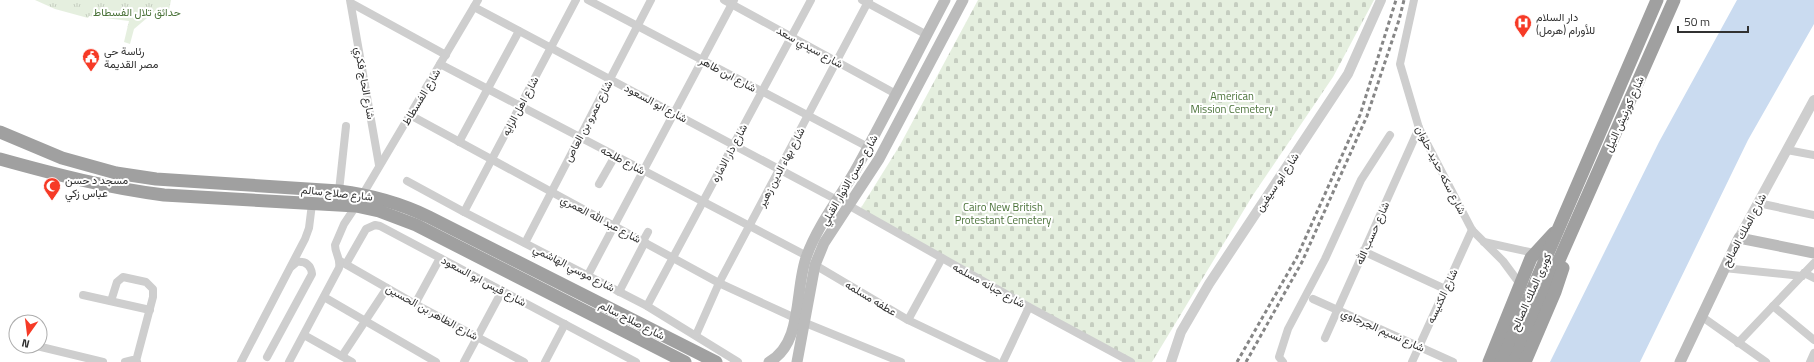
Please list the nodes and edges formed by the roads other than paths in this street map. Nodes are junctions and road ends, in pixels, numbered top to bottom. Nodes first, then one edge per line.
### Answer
1 (576, 0) edge
2 (588, 0) edge
3 (651, 0) edge
4 (724, 0) edge
5 (811, 0) edge
6 (945, 0) edge
7 (963, 0) edge
8 (1381, 0) edge
9 (1414, 0) edge
10 (1657, 0) edge
11 (1674, 0) edge
12 (866, 1) edge
13 (350, 2) edge
14 (733, 2) edge
15 (476, 4) edge
16 (638, 26) junction
17 (519, 31) junction
18 (927, 35) junction
19 (791, 37) junction
20 (551, 48) junction
21 (446, 55) junction
22 (702, 60) junction
23 (836, 62) junction
24 (440, 64) junction
25 (610, 79) junction
26 (487, 89) junction
27 (762, 92) junction
28 (896, 94) junction
29 (1814, 100) edge
30 (520, 106) junction
31 (674, 113) junction
32 (410, 115) junction
33 (808, 116) junction
34 (346, 126) dead end
35 (1419, 128) junction
36 (0, 132) edge
37 (1390, 135) dead end
38 (580, 137) junction
39 (459, 142) junction
40 (733, 144) junction
41 (868, 147) junction
42 (1787, 150) junction
43 (1814, 155) edge
44 (615, 156) junction
45 (0, 158) edge
46 (492, 159) junction
47 (379, 165) junction
48 (780, 169) junction
49 (644, 171) junction
50 (407, 180) dead end
51 (598, 184) dead end
52 (338, 192) junction
53 (551, 192) junction
54 (363, 194) junction
55 (837, 200) junction
56 (703, 202) junction
57 (1758, 203) junction
58 (312, 204) junction
59 (848, 205) junction
60 (356, 206) junction
61 (464, 212) junction
62 (1814, 214) edge
63 (1568, 225) junction
64 (614, 226) junction
65 (749, 226) junction
66 (1472, 230) junction
67 (648, 232) dead end
68 (1739, 238) junction
69 (644, 242) junction
70 (1484, 242) junction
71 (525, 243) junction
72 (1363, 251) junction
73 (1534, 253) junction
74 (1814, 254) edge
75 (807, 256) junction
76 (440, 258) junction
77 (673, 258) junction
78 (942, 258) junction
79 (343, 263) junction
80 (1814, 263) edge
81 (815, 265) junction
82 (291, 267) junction
83 (1724, 268) junction
84 (1803, 274) junction
85 (588, 275) junction
86 (1814, 278) edge
87 (720, 283) junction
88 (1520, 284) junction
89 (388, 288) junction
90 (1444, 289) junction
91 (502, 291) junction
92 (619, 292) junction
93 (83, 295) dead end
94 (324, 297) junction
95 (1313, 299) dead end
96 (111, 301) junction
97 (415, 304) junction
98 (647, 306) junction
99 (1773, 306) junction
100 (1029, 307) junction
101 (150, 310) junction
102 (1338, 310) junction
103 (1701, 316) junction
104 (799, 320) junction
105 (908, 320) junction
106 (365, 321) junction
107 (565, 324) junction
108 (304, 335) junction
109 (696, 335) junction
110 (477, 337) junction
111 (1325, 338) dead end
112 (1814, 340) edge
113 (1738, 342) junction
114 (1419, 346) junction
115 (48, 349) edge
116 (1814, 353) edge
117 (342, 356) junction
118 (267, 357) dead end
119 (622, 359) edge
120 (799, 360) edge
121 (717, 361) edge
122 (103, 362) edge
123 (126, 362) edge
124 (137, 362) edge
125 (241, 362) edge
126 (289, 362) edge
127 (352, 362) edge
128 (436, 362) edge
129 (464, 362) edge
130 (524, 362) edge
131 (545, 362) edge
132 (636, 362) edge
133 (685, 362) edge
134 (738, 362) edge
135 (769, 362) edge
136 (901, 362) edge
137 (996, 362) edge
138 (1003, 362) edge
139 (1131, 362) edge
140 (1171, 362) edge
141 (1283, 362) edge
142 (1412, 362) edge
143 (1453, 362) edge
144 (1489, 362) edge
145 (1501, 362) edge
146 (1514, 362) edge
147 (1525, 362) edge
148 (1680, 362) edge
149 (1766, 362) edge
150 (1810, 362) edge

1 - 20 street, شارع اهل الرايه
2 - 16 street, شارع ابن طاهر
3 - 16 street, شارع عمرو بن العاص
4 - 14 street, شارع سيدي سعد
5 - 19 street, شارع دار الاماره
6 - 18 main road, شارع حسن الانوار القبلي
7 - 59 main road, شارع حسن الانوار القبلي
8 - 140 street, شارع ابو سيفين
9 - 35 street, شارع سكه حديد حلوان
10 - 63 highway, شارع كورنيش النيل
11 - 63 highway, شارع كورنيش النيل
12 - 18 street
12 - 23 street, شارع بهاء الدين زهير
13 - 21 street
13 - 47 street, شارع الحاج فكري
14 - 19 street, شارع سيدي سعد
14 - 22 street
15 - 17 street, شارع ابو السعود
15 - 21 street, شارع الفسطاط
16 - 22 street, شارع ابن طاهر
16 - 25 street, شارع عمرو بن العاص
17 - 20 street, شارع ابو السعود
17 - 26 street
18 - 28 main road, شارع حسن الانوار القبلي
19 - 23 street, شارع سيدي سعد
19 - 27 street, شارع دار الاماره
20 - 25 street, شارع ابو السعود
20 - 30 street, شارع اهل الرايه
21 - 24 street, شارع الفسطاط
22 - 27 street, شارع ابن طاهر
22 - 31 street
23 - 28 street, شارع سيدي سعد
23 - 33 street, شارع بهاء الدين زهير
24 - 26 street, شارع طلحه
24 - 32 street, شارع الفسطاط
25 - 31 street, شارع ابو السعود
25 - 38 street, شارع عمرو بن العاص
26 - 30 street, شارع طلحه
26 - 39 street
27 - 33 street, شارع ابن طاهر
27 - 40 street, شارع دار الاماره
28 - 41 main road, شارع حسن الانوار القبلي
29 - 42 street, شارع الملك الصالح
30 - 38 street, شارع طلحه
30 - 46 street, شارع اهل الرايه
31 - 40 street, شارع ابو السعود
31 - 49 street
32 - 39 street, شارع عبد الله العمري
32 - 47 street, شارع الفسطاط
33 - 41 street, شارع ابن طاهر
33 - 48 street, شارع بهاء الدين زهير
34 - 52 street
35 - 66 street, شارع سكه حديد حلوان
35 - 72 street, شارع حسب الله
36 - 52 highway, شارع صلاح سالم
37 - 141 street
38 - 44 street, شارع طلحه
38 - 53 street, شارع عمرو بن العاص
39 - 46 street, شارع عبد الله العمري
40 - 48 street, شارع ابو السعود
40 - 56 street, شارع دار الاماره
41 - 55 main road, شارع حسن الانوار القبلي
42 - 43 street
42 - 57 street, شارع الملك الصالح
44 - 49 street, شارع طلحه
44 - 51 street
45 - 58 highway, شارع صلاح سالم
46 - 53 street, شارع عبد الله العمري
46 - 61 street, شارع اهل الرايه
47 - 54 street, شارع الفسطاط
48 - 55 street, شارع ابو السعود
48 - 65 street, شارع بهاء الدين زهير
49 - 56 street, شارع طلحه
49 - 64 street
50 - 61 street, شارع موسي الهاشمي
52 - 54 highway, شارع صلاح سالم
53 - 64 street, شارع عبد الله العمري
53 - 71 street, شارع عمرو بن العاص
54 - 121 highway, شارع صلاح سالم
55 - 75 main road, شارع حسن الانوار القبلي
56 - 65 street, شارع طلحه
56 - 77 street, شارع دار الاماره
57 - 62 street
57 - 68 street, شارع الملك الصالح
58 - 60 highway, شارع صلاح سالم
58 - 82 street
59 - 78 street, شارع جبانه مسلمه
59 - 81 main road, شارع حسن الانوار القبلي
60 - 79 street
60 - 133 highway, شارع صلاح سالم
61 - 71 street, شارع موسي الهاشمي
63 - 73 highway
63 - 145 highway, كوبرى الملك الصالح
63 - 146 highway, كوبرى الملك الصالح
63 - 147 highway
64 - 69 street, شارع عبد الله العمري
64 - 85 street
65 - 75 street, شارع طلحه
65 - 87 street, شارع بهاء الدين زهير
66 - 70 street, شارع سكه حديد حلوان
66 - 90 street, شارع الكنيسه
67 - 69 street
68 - 74 main road
68 - 83 main road, شارع الملك الصالح
69 - 77 street, شارع عبد الله العمري
69 - 92 street
70 - 73 street
70 - 88 street, شارع سكه حديد حلوان
71 - 85 street, شارع موسي الهاشمي
72 - 90 street
72 - 102 street, شارع حسب الله
73 - 88 highway
75 - 104 main road, شارع حسن الانوار القبلي
76 - 79 street, شارع قيس ابو السعود
76 - 91 street, شارع قيس ابو السعود
76 - 97 street
77 - 87 street, شارع عبد الله العمري
77 - 98 street, شارع دار الاماره
78 - 100 street, شارع جبانه مسلمه
78 - 105 street, عطفه مسلمه
79 - 89 street, شارع الطاهر بن الحسين
79 - 94 street
80 - 84 street
81 - 104 main road, شارع حسن الانوار القبلي
81 - 105 street, عطفه مسلمه
82 - 118 street
82 - 125 street
83 - 84 street
83 - 103 main road, شارع الملك الصالح
84 - 86 street
84 - 99 street
85 - 92 street, شارع موسي الهاشمي
87 - 104 street, شارع عبد الله العمري
87 - 109 street, شارع بهاء الدين زهير
88 - 144 highway
89 - 97 street, شارع الطاهر بن الحسين
89 - 106 street
90 - 114 street, شارع الكنيسه
91 - 107 street, شارع قيس ابو السعود
91 - 110 street
92 - 98 street, شارع موسي الهاشمي
93 - 96 street
94 - 106 street
94 - 108 street
95 - 102 street, شارع نسيم الجرجاوي
96 - 101 street
96 - 101 street
97 - 110 street, شارع الطاهر بن الحسين
98 - 109 street, شارع موسي الهاشمي
99 - 112 street
99 - 113 street
100 - 138 street
100 - 139 street, شارع جبانه مسلمه
101 - 124 street
102 - 111 street, شارع حسب الله
102 - 114 street, شارع نسيم الجرجاوي
103 - 113 street
103 - 148 main road, شارع الملك الصالح
104 - 120 main road, شارع حسن الانوار القبلي
104 - 135 main road, شارع حسن الانوار القبلي
104 - 136 street, شارع عبد الله العمري
105 - 137 street
106 - 117 street
106 - 128 street
107 - 119 street, شارع قيس ابو السعود
107 - 131 street
108 - 117 street
108 - 126 street
109 - 134 street, شارع موسي الهاشمي
110 - 129 street
110 - 130 street, شارع الطاهر بن الحسين
113 - 149 street
114 - 142 street, شارع الكنيسه
114 - 143 street, شارع نسيم الجرجاوي
115 - 122 street
116 - 150 street
117 - 127 street
119 - 132 street, شارع قيس ابو السعود
123 - 124 street

